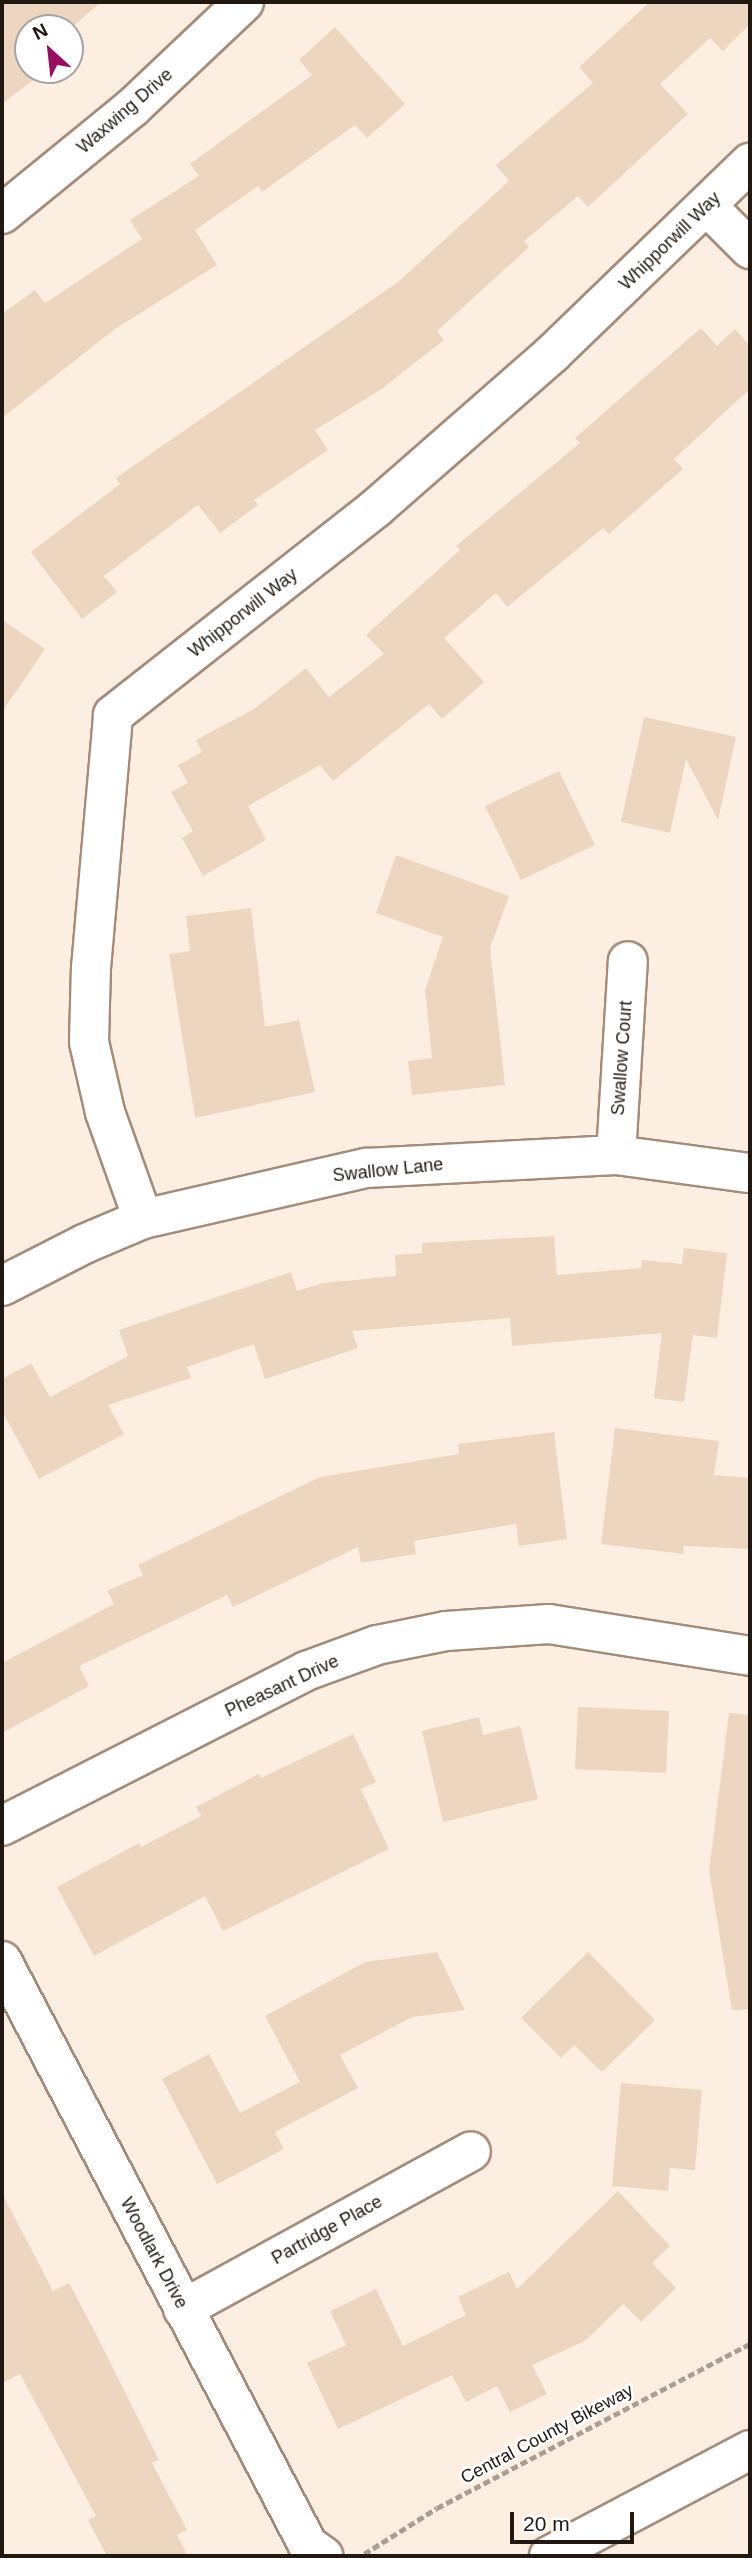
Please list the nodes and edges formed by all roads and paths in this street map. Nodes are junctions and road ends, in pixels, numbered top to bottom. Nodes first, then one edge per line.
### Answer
1 (244, 2) edge
2 (750, 163) edge
3 (707, 206) junction
4 (2, 215) edge
5 (750, 249) edge
6 (628, 961) dead end
7 (616, 1155) junction
8 (750, 1173) edge
9 (143, 1219) junction
10 (2, 1286) edge
11 (750, 1656) edge
12 (2, 1826) edge
13 (2, 1961) edge
14 (471, 2151) dead end
15 (183, 2309) junction
16 (750, 2344) edge
17 (750, 2450) edge
18 (312, 2552) edge
19 (361, 2556) edge
20 (549, 2556) edge

1 - 4 main road, Waxwing Drive
2 - 3 main road, Whipporwill Way
3 - 5 main road
3 - 9 main road, Whipporwill Way
6 - 7 main road, Swallow Court
7 - 8 main road, Swallow Lane
7 - 9 main road, Swallow Lane
9 - 10 main road, Swallow Lane
11 - 12 main road, Pheasant Drive
13 - 15 main road, Woodlark Drive
14 - 15 main road, Partridge Place
15 - 18 main road, Woodlark Drive
16 - 19 path, Central County Bikeway
17 - 20 main road

